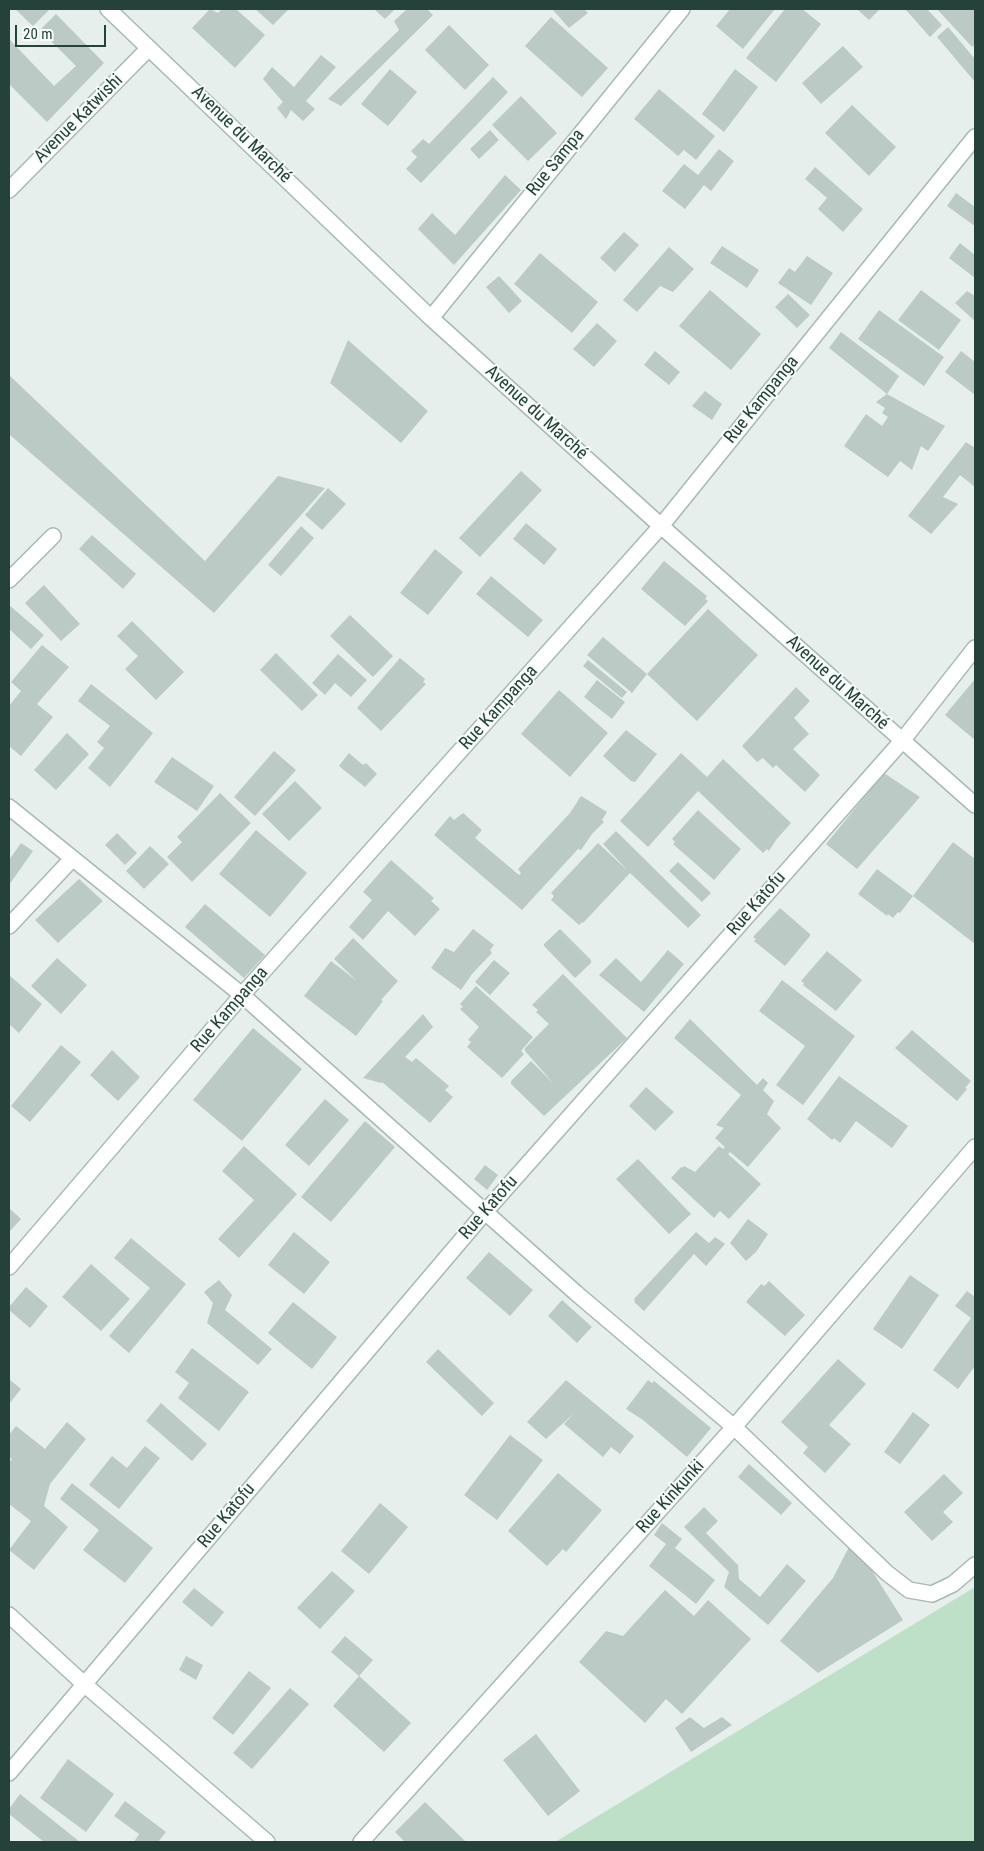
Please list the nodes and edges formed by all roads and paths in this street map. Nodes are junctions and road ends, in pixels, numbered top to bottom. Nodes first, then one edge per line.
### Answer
1 (108, 9) edge
2 (682, 9) edge
3 (150, 48) junction
4 (975, 137) edge
5 (9, 190) edge
6 (431, 318) junction
7 (661, 526) junction
8 (53, 536) dead end
9 (9, 580) edge
10 (975, 648) edge
11 (902, 741) junction
12 (975, 805) edge
13 (9, 807) edge
14 (72, 859) junction
15 (9, 926) edge
16 (242, 995) junction
17 (975, 1147) edge
18 (486, 1211) junction
19 (9, 1267) edge
20 (734, 1427) junction
21 (975, 1565) edge
22 (9, 1615) edge
23 (84, 1684) junction
24 (9, 1773) edge
25 (267, 1842) edge
26 (361, 1842) edge

1 - 3 street, Avenue du Marché
2 - 6 street, Rue Sampa
3 - 5 street, Avenue Katwishi
3 - 6 street, Avenue du Marché
4 - 7 street, Rue Kampanga
6 - 7 street, Avenue du Marché
7 - 11 street, Avenue du Marché
7 - 16 street, Rue Kampanga
8 - 9 street
10 - 11 street, Rue Katofu
11 - 12 street, Avenue du Marché
11 - 18 street, Rue Katofu
13 - 14 street
14 - 15 street
14 - 16 street
16 - 18 street
16 - 19 street, Rue Kampanga
17 - 20 street, Rue Kinkunki
18 - 20 street
18 - 23 street, Rue Katofu
20 - 21 street
20 - 26 street, Rue Kinkunki
22 - 23 street
23 - 24 street, Rue Katofu
23 - 25 street

